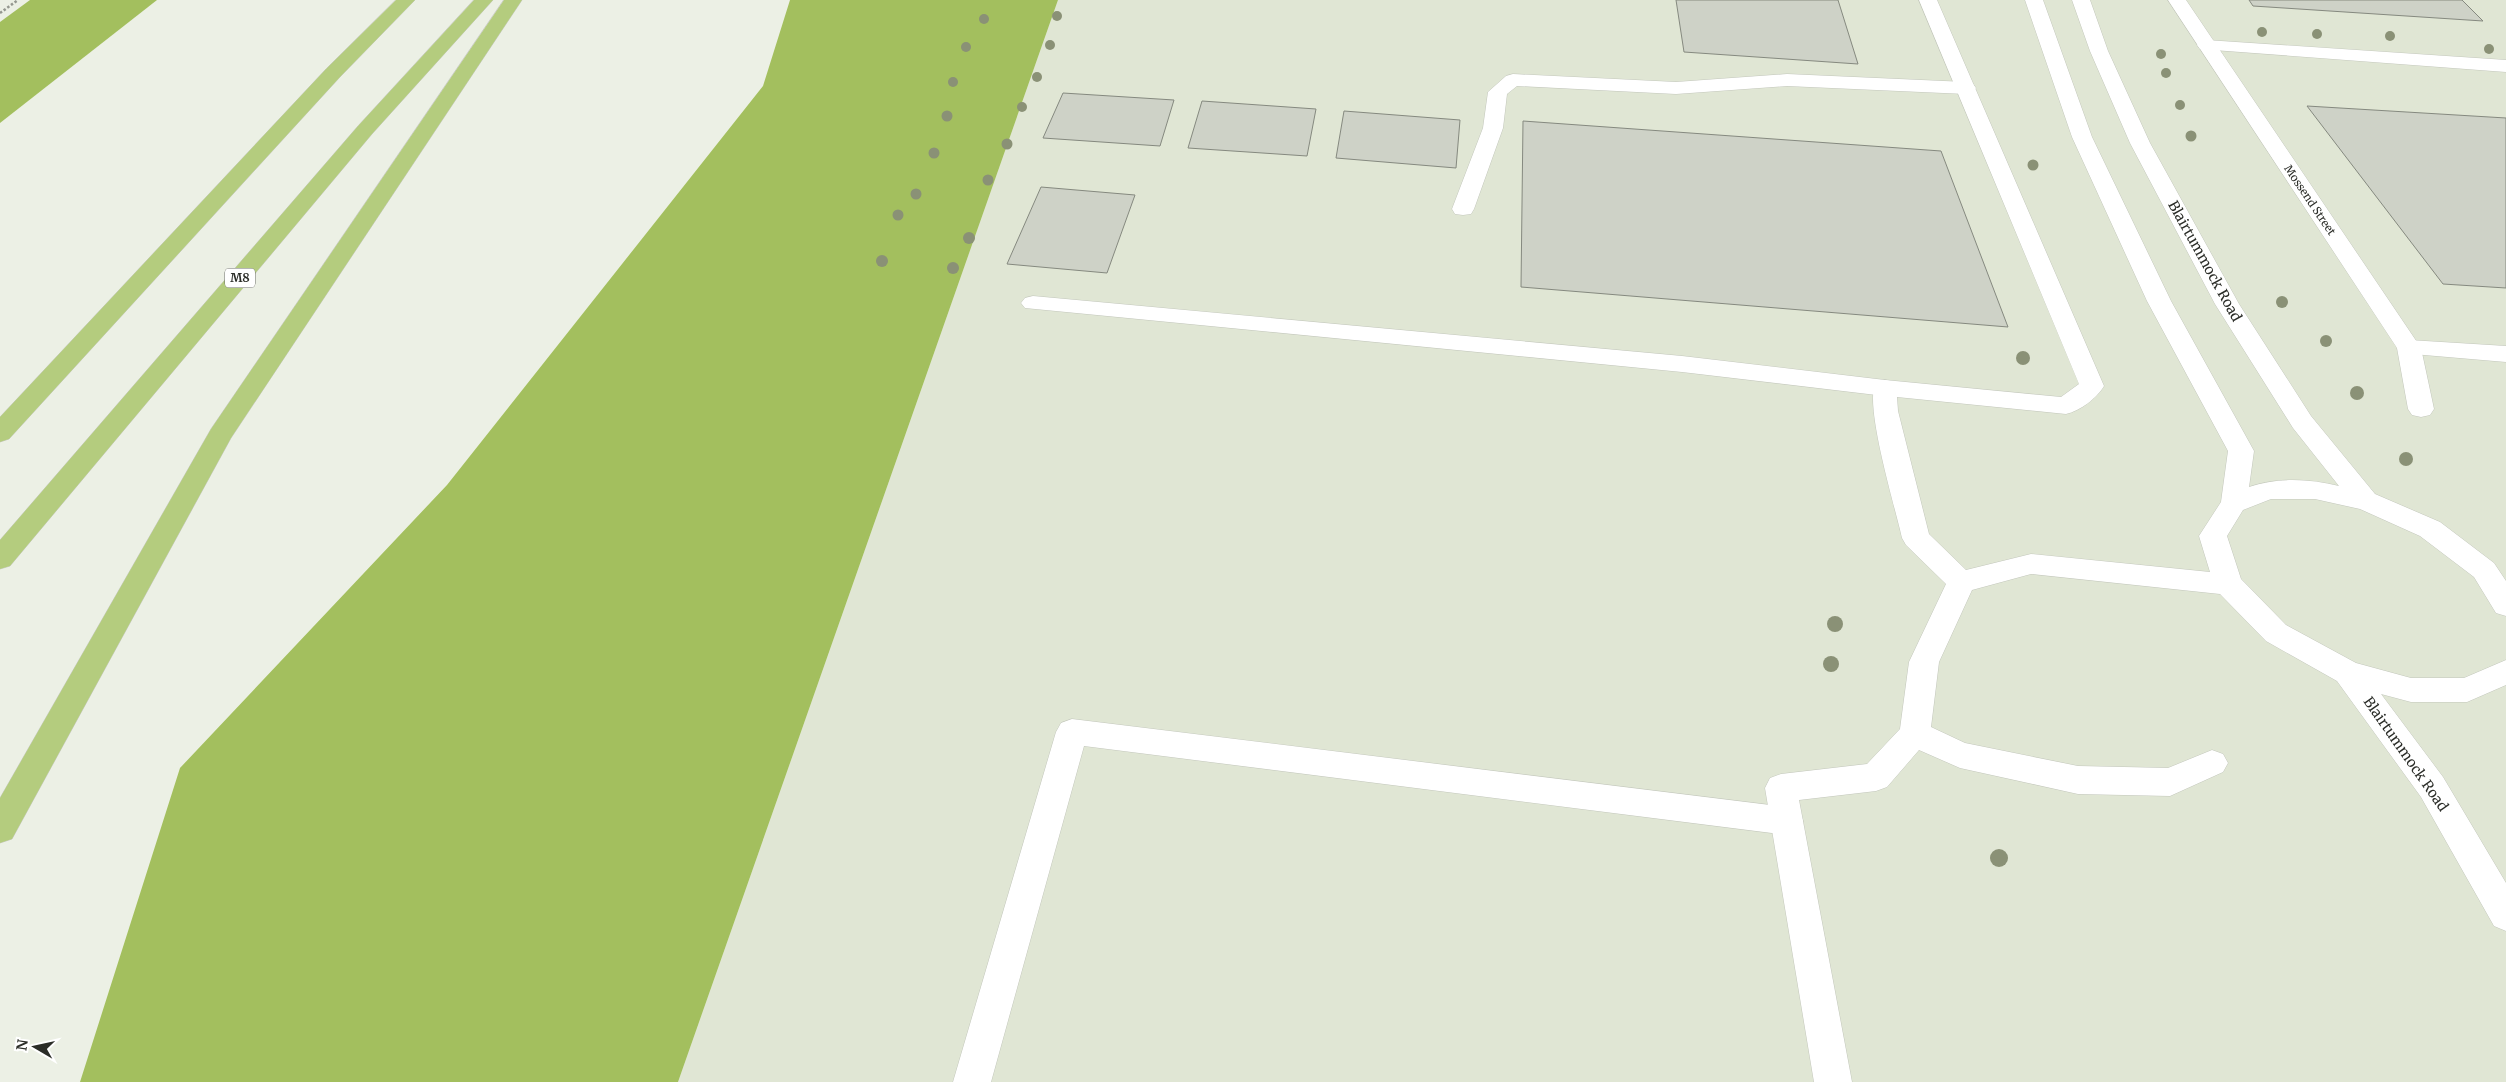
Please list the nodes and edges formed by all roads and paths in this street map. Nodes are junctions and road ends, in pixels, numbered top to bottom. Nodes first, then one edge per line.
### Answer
1 (18, 0) edge
2 (406, 0) edge
3 (484, 0) edge
4 (513, 0) edge
5 (1928, 0) edge
6 (2034, 0) edge
7 (2081, 0) edge
8 (2177, 0) edge
9 (0, 13) edge
10 (2206, 45) junction
11 (2506, 66) edge
12 (1966, 88) junction
13 (1463, 209) dead end
14 (1034, 303) dead end
15 (2409, 348) junction
16 (2506, 354) edge
17 (1886, 388) junction
18 (2421, 409) dead end
19 (0, 433) edge
20 (2366, 501) junction
21 (2234, 503) junction
22 (0, 559) edge
23 (2495, 573) edge
24 (1961, 582) junction
25 (2228, 584) junction
26 (2506, 606) edge
27 (2348, 673) junction
28 (2506, 673) edge
29 (1915, 734) junction
30 (2212, 763) dead end
31 (1787, 821) junction
32 (0, 829) edge
33 (2506, 915) edge
34 (972, 1082) edge
35 (1833, 1082) edge

1 - 9 path
2 - 19 highway
3 - 22 highway, M8
4 - 32 highway
5 - 12 street
6 - 21 street
7 - 20 street, Blairtummock Road
8 - 10 street, Mossend Street
10 - 11 street
10 - 15 street, Mossend Street
12 - 13 street
12 - 17 street
14 - 17 street
15 - 16 street
15 - 18 street, Mossend Street
17 - 24 street
20 - 21 street
20 - 23 street
21 - 25 street
23 - 26 street
24 - 25 street
24 - 29 street
25 - 27 street
27 - 28 street
27 - 33 street, Blairtummock Road
29 - 30 street
29 - 31 street
31 - 34 street
31 - 35 street

